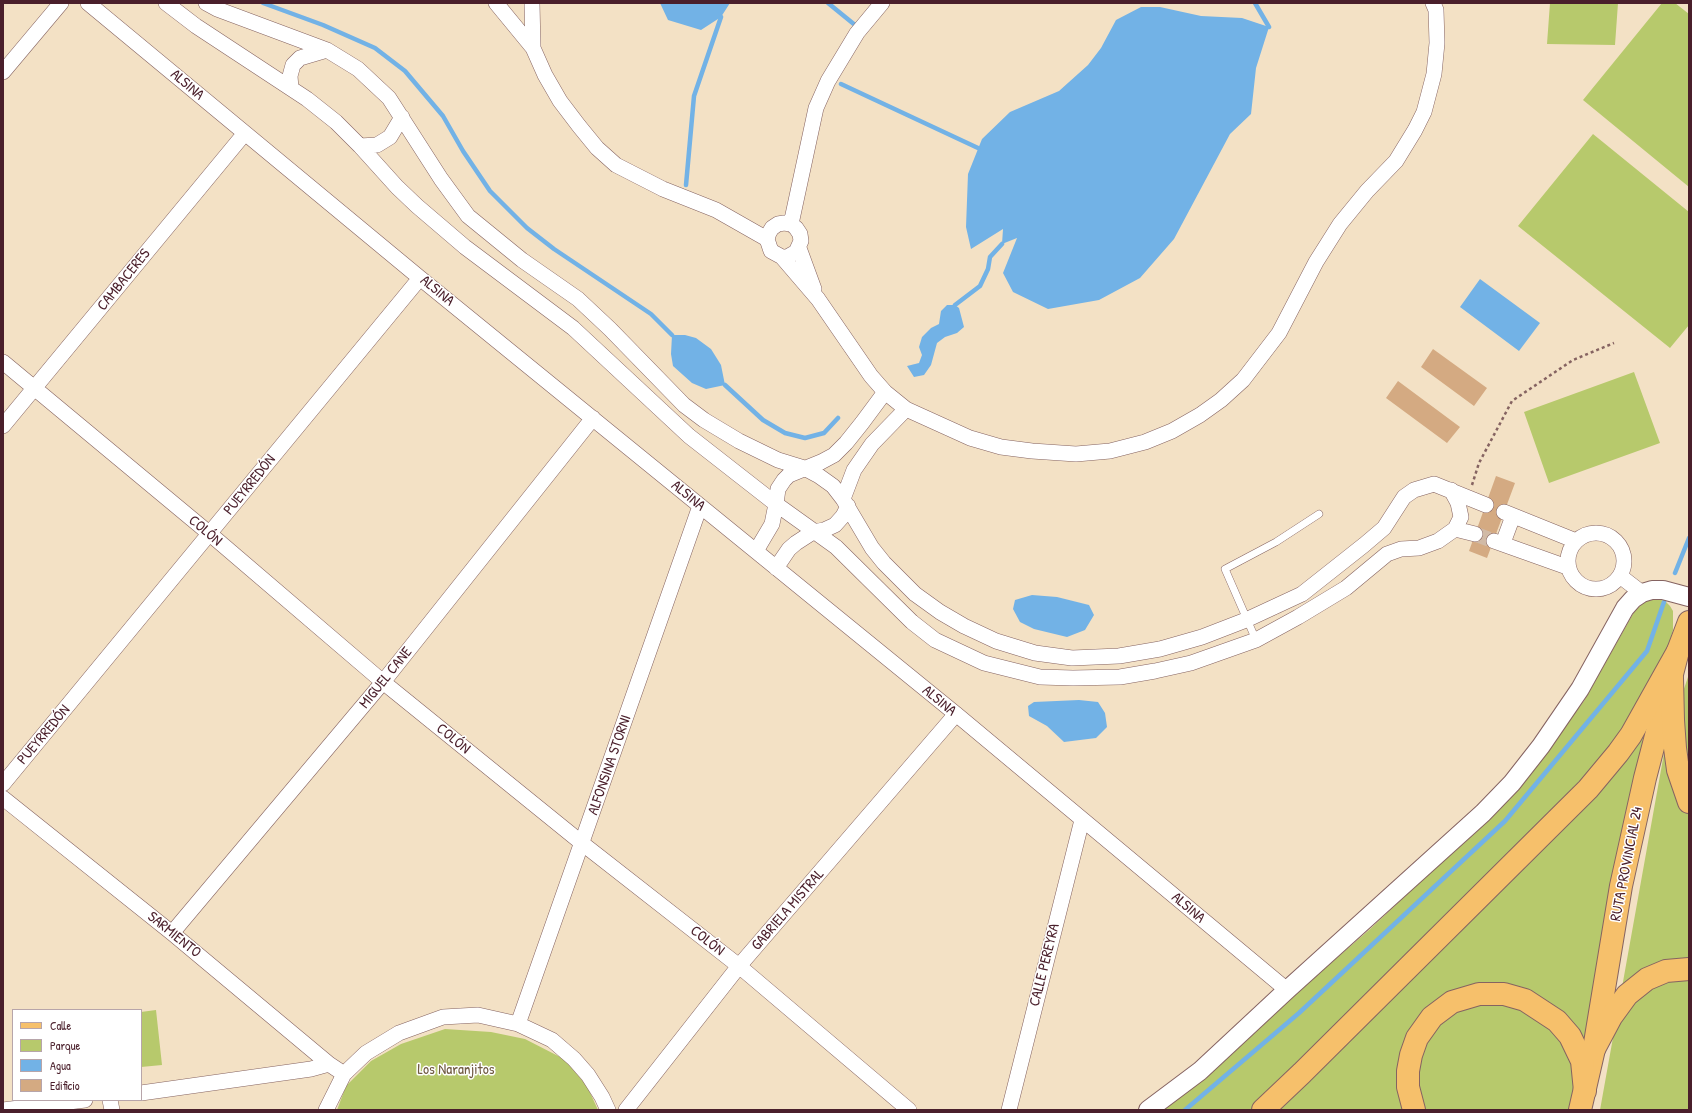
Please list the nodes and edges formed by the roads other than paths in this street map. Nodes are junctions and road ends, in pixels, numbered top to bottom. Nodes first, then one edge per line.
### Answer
1 (61, 3) edge
2 (88, 3) edge
3 (166, 3) edge
4 (206, 3) edge
5 (496, 3) edge
6 (532, 3) edge
7 (882, 3) edge
8 (1433, 3) edge
9 (533, 48) junction
10 (327, 50) junction
11 (3, 72) edge
12 (291, 88) junction
13 (402, 117) junction
14 (245, 133) junction
15 (360, 146) junction
16 (791, 224) junction
17 (767, 239) junction
18 (799, 248) junction
19 (782, 257) junction
20 (420, 278) junction
21 (818, 299) junction
22 (3, 362) edge
23 (36, 388) junction
24 (885, 392) junction
25 (906, 409) junction
26 (593, 418) junction
27 (3, 426) edge
28 (804, 468) junction
29 (1451, 490) junction
30 (846, 502) junction
31 (776, 504) junction
32 (1486, 505) dead end
33 (700, 506) junction
34 (1319, 514) dead end
35 (1455, 529) junction
36 (813, 532) junction
37 (210, 534) junction
38 (1475, 534) tunnel mouth
39 (1576, 541) junction
40 (1364, 546) junction
41 (756, 551) junction
42 (1379, 560) junction
43 (1567, 567) junction
44 (776, 568) junction
45 (1620, 576) junction
46 (1642, 593) junction
47 (1689, 598) edge
48 (1246, 620) junction
49 (1689, 622) edge
50 (1256, 640) junction
51 (1678, 651) junction
52 (1672, 678) junction
53 (383, 682) junction
54 (956, 714) junction
55 (3, 784) edge
56 (3, 798) edge
57 (1689, 802) edge
58 (1082, 820) junction
59 (583, 844) junction
60 (172, 933) junction
61 (739, 966) junction
62 (1689, 969) edge
63 (1287, 990) junction
64 (518, 1024) junction
65 (1594, 1049) junction
66 (330, 1064) junction
67 (344, 1074) junction
68 (142, 1093) edge
69 (1582, 1100) edge
70 (77, 1101) edge
71 (3, 1110) edge
72 (326, 1110) edge
73 (608, 1110) edge
74 (626, 1110) edge
75 (909, 1110) edge
76 (1009, 1110) edge
77 (1148, 1110) edge
78 (1263, 1110) edge
79 (1414, 1110) edge

1 - 11 street
2 - 14 street, ALSINA
3 - 12 street
4 - 10 street
5 - 9 street
6 - 9 street
7 - 16 street
8 - 25 street
9 - 17 street
10 - 12 street
10 - 13 street
12 - 15 street
13 - 15 street
13 - 28 street
14 - 20 street, ALSINA
14 - 23 street, CAMBACERES
15 - 31 street
16 - 17 street
16 - 18 street
17 - 19 street
18 - 19 street
18 - 21 street
19 - 21 street
20 - 26 street, ALSINA
20 - 37 street, PUEYRREDÓN
21 - 24 street
22 - 23 street, COLÓN
23 - 27 street, CAMBACERES
23 - 37 street, COLÓN
24 - 25 street
24 - 28 street
25 - 30 street
26 - 33 street, ALSINA
26 - 53 street, MIGUEL CANE
28 - 30 street
28 - 31 street
29 - 32 street
29 - 35 street
29 - 40 street
30 - 36 street
30 - 48 street
31 - 36 street
31 - 41 street
33 - 41 street, ALSINA
33 - 59 street, ALFONSINA STORNI
34 - 48 lane
35 - 38 street
35 - 42 street
36 - 44 street
36 - 50 street
37 - 53 street, COLÓN
37 - 55 street, PUEYRREDÓN
39 - 43 street
39 - 43 street
39 - 45 street
40 - 42 street
40 - 48 street
41 - 44 street, ALSINA
42 - 50 street
43 - 45 street
44 - 54 street, ALSINA
45 - 46 street
46 - 47 street
46 - 63 street
48 - 50 lane
49 - 51 main road, RUTA PROVINCIAL 24
51 - 52 main road, RUTA PROVINCIAL 24
51 - 78 main road
52 - 57 main road
52 - 65 main road, RUTA PROVINCIAL 24
53 - 59 street, COLÓN
53 - 60 street, MIGUEL CANE
54 - 58 street, ALSINA
54 - 61 street, GABRIELA MISTRAL
56 - 60 street, SARMIENTO
58 - 63 street, ALSINA
58 - 76 street, CALLE PEREYRA
59 - 61 street, COLÓN
59 - 64 street, ALFONSINA STORNI
60 - 66 street, SARMIENTO
61 - 74 street, GABRIELA MISTRAL
61 - 75 street, COLÓN
62 - 65 main road
63 - 77 street
64 - 67 street
64 - 73 street
65 - 69 main road, RUTA PROVINCIAL 24
66 - 67 street, SARMIENTO
66 - 68 street
67 - 72 street
69 - 79 main road
70 - 71 street

